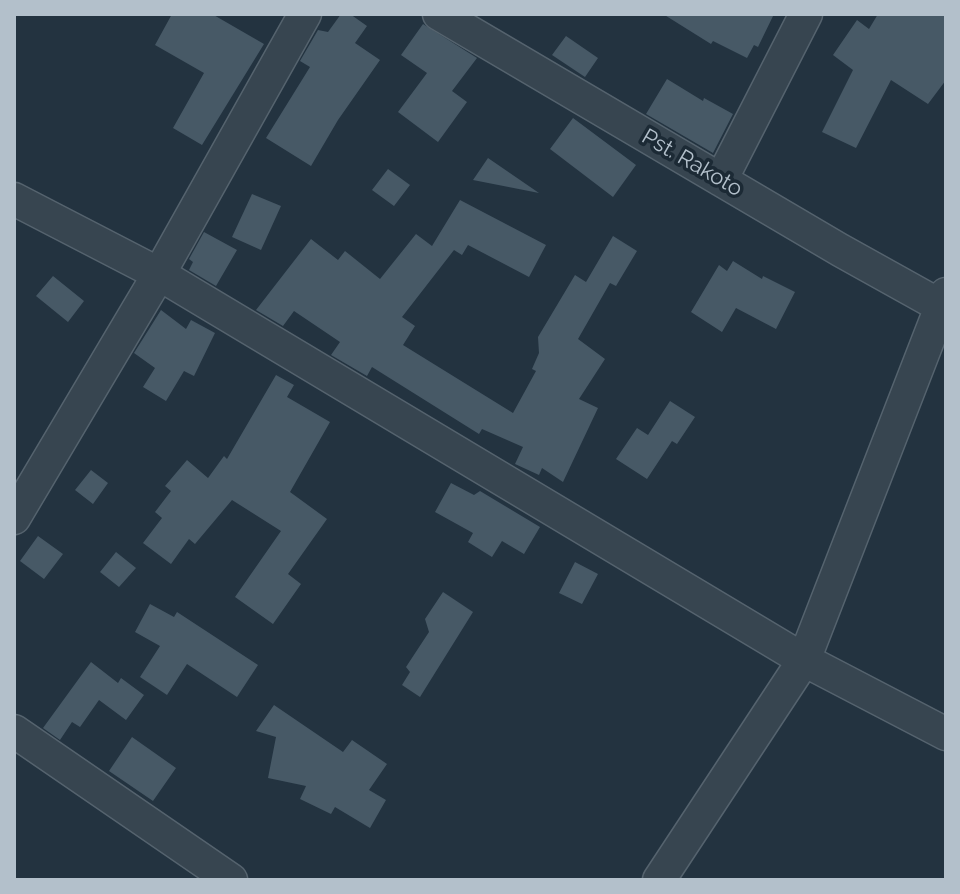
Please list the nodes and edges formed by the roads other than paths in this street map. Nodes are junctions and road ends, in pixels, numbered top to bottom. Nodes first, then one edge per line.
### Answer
1 (305, 14) edge
2 (439, 14) edge
3 (806, 14) edge
4 (721, 180) junction
5 (14, 199) edge
6 (159, 274) junction
7 (945, 303) edge
8 (14, 518) edge
9 (804, 660) junction
10 (14, 731) edge
11 (946, 734) edge
12 (231, 880) edge
13 (659, 880) edge

1 - 6 street
2 - 4 street, Pst. Rakoto
3 - 4 street
4 - 7 street, Pst. Rakoto
5 - 6 street
6 - 8 street
6 - 9 street
7 - 9 street
9 - 11 street
9 - 13 street
10 - 12 street

